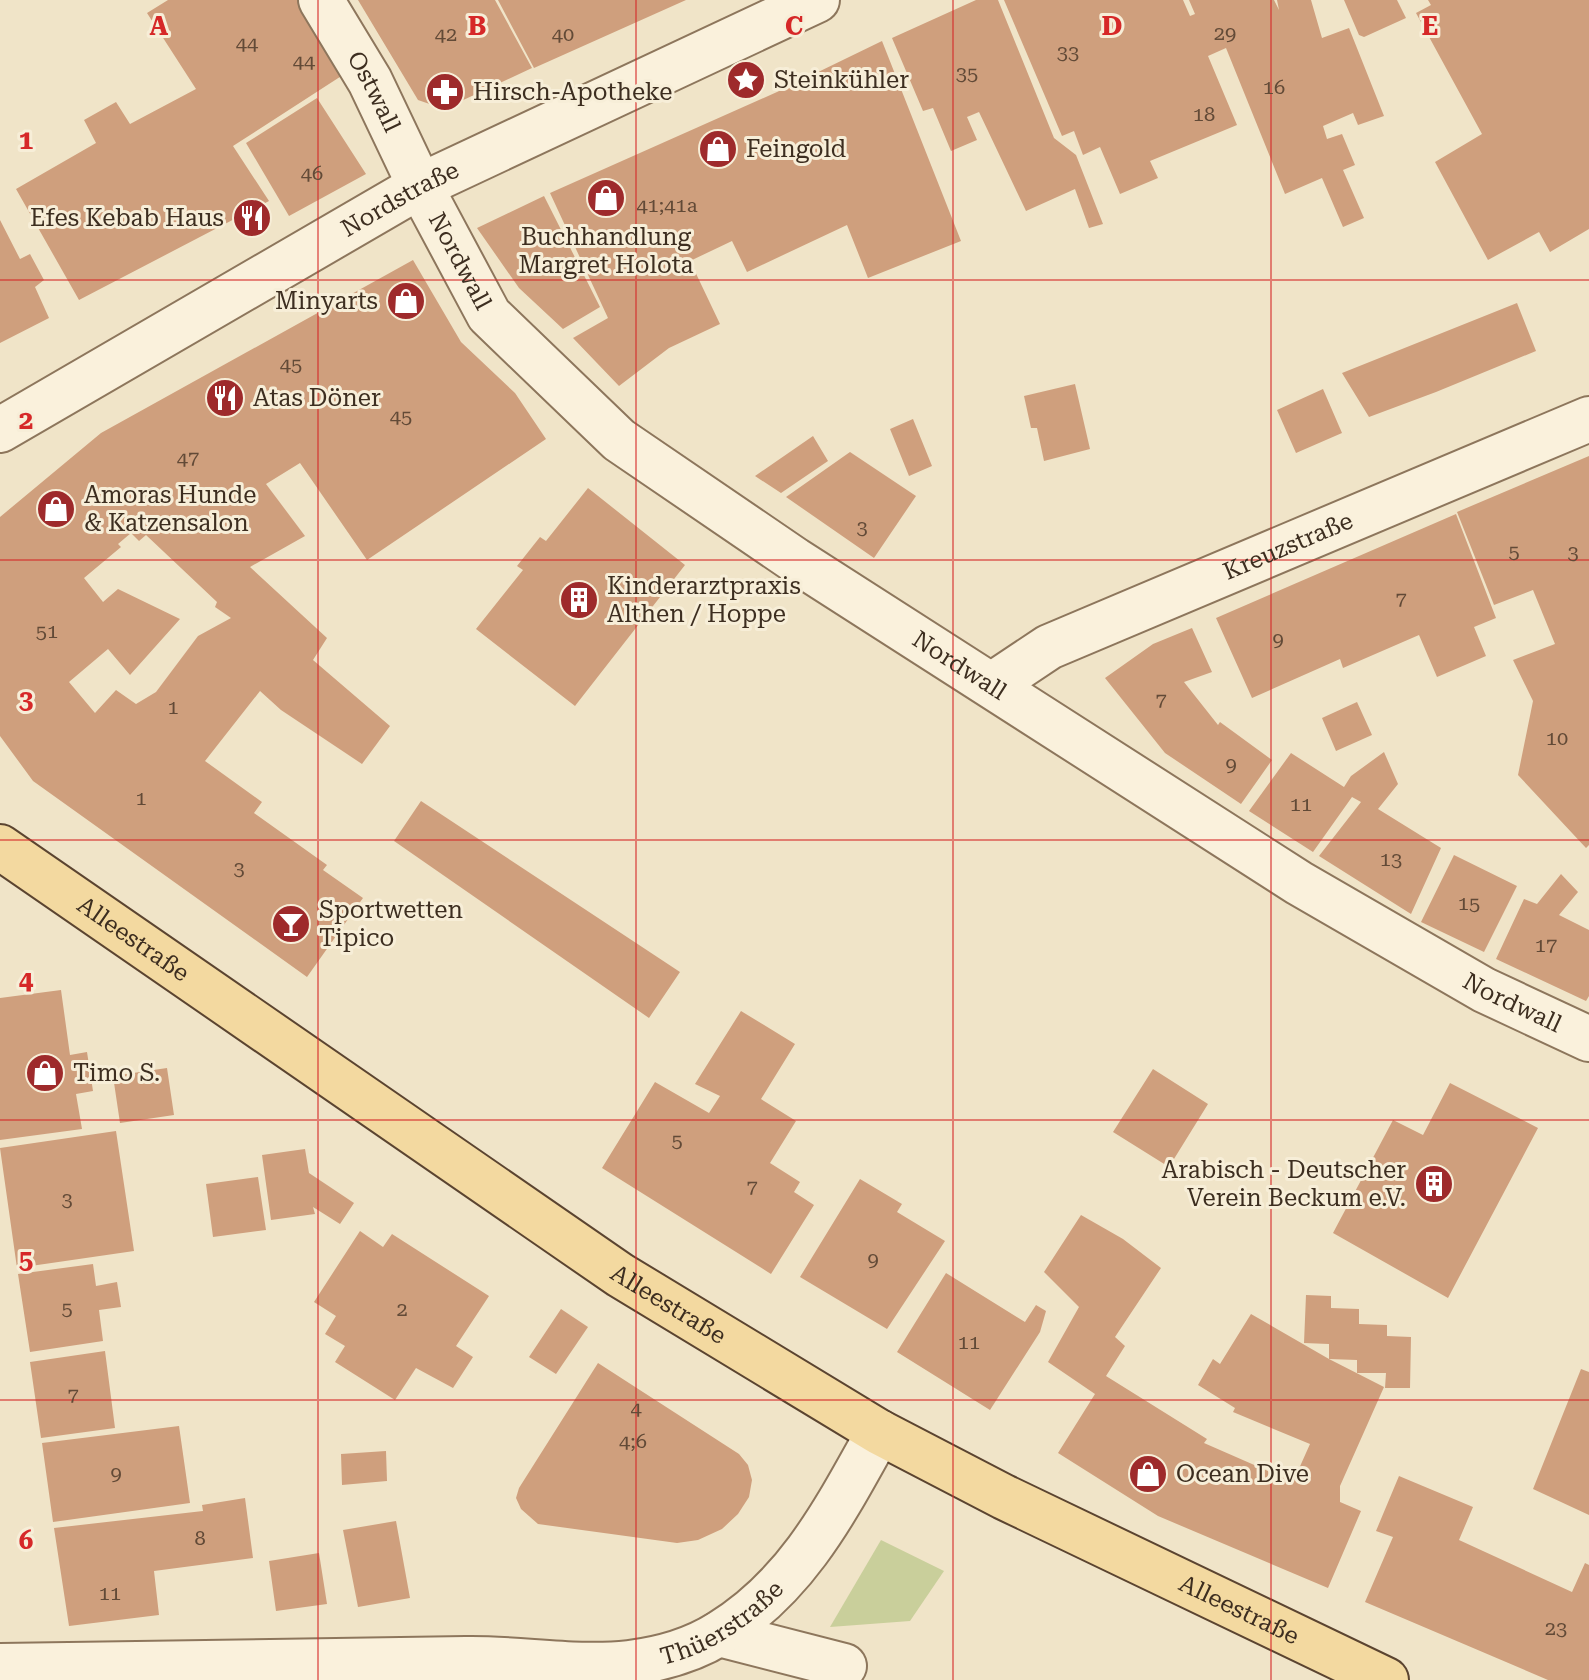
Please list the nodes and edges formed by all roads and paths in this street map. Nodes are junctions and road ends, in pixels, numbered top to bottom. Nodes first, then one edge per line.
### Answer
1 (321, 0) edge
2 (817, 0) edge
3 (420, 186) junction
4 (1589, 419) edge
5 (0, 430) edge
6 (992, 685) junction
7 (0, 847) edge
8 (1589, 1039) edge
9 (879, 1432) junction
10 (719, 1634) junction
11 (844, 1666) dead end
12 (1, 1667) edge
13 (1386, 1680) edge

1 - 3 street, Ostwall
2 - 3 street, Nordstraße
3 - 5 street, Nordstraße
3 - 6 street, Nordwall
4 - 6 street, Kreuzstraße
6 - 8 street, Nordwall
7 - 9 main road, Alleestraße
9 - 10 street, Thüerstraße
9 - 13 main road, Alleestraße
10 - 11 street
10 - 12 street, Thüerstraße

